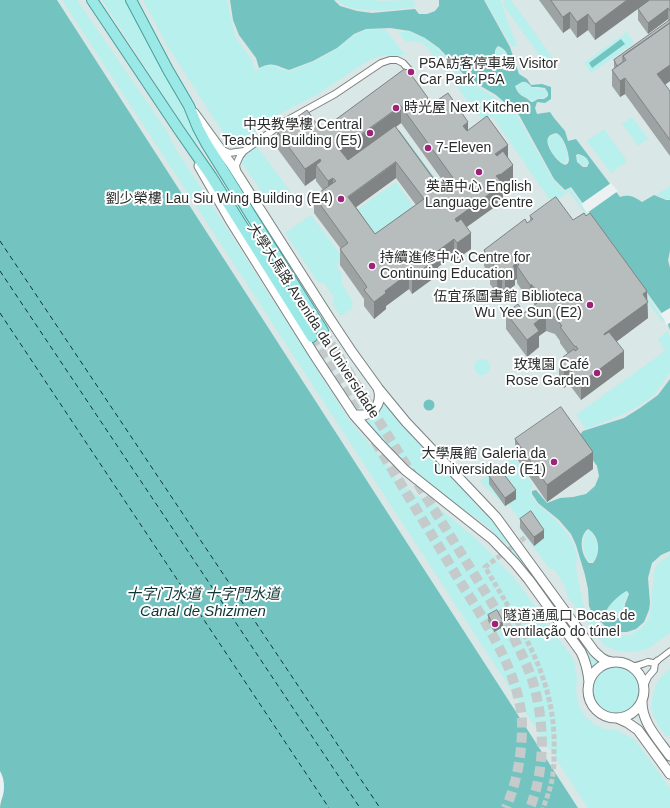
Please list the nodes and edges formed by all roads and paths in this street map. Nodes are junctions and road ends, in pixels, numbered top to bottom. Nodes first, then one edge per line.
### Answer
1 (92, 0) edge
2 (131, 0) edge
3 (411, 72) edge
4 (189, 106) junction
5 (179, 130) junction
6 (220, 149) junction
7 (244, 151) junction
8 (238, 175) junction
9 (323, 331) tunnel mouth
10 (312, 337) tunnel mouth
11 (378, 388) junction
12 (354, 415) junction
13 (670, 652) edge
14 (612, 662) junction
15 (656, 662) junction
16 (631, 666) junction
17 (589, 682) junction
18 (644, 686) junction
19 (642, 699) junction
20 (616, 718) junction
21 (670, 756) edge
22 (670, 774) edge

1 - 5 main road, 大學大馬路 Avenida da Universidade
2 - 4 main road, 大學大馬路 Avenida da Universidade
3 - 7 street
4 - 6 main road, 大學大馬路 Avenida da Universidade
4 - 9 main road
5 - 10 main road
5 - 12 main road, 大學大馬路 Avenida da Universidade
6 - 7 street
6 - 8 main road, 大學大馬路 Avenida da Universidade
7 - 8 street
8 - 11 main road, 大學大馬路 Avenida da Universidade
11 - 12 main road
11 - 14 main road, 大學大馬路 Avenida da Universidade
12 - 17 main road, 大學大馬路 Avenida da Universidade
13 - 15 street
14 - 16 main road
14 - 17 main road
15 - 16 street
15 - 18 street
16 - 18 main road
17 - 20 main road
18 - 19 main road
19 - 20 main road
19 - 21 main road
20 - 22 main road

